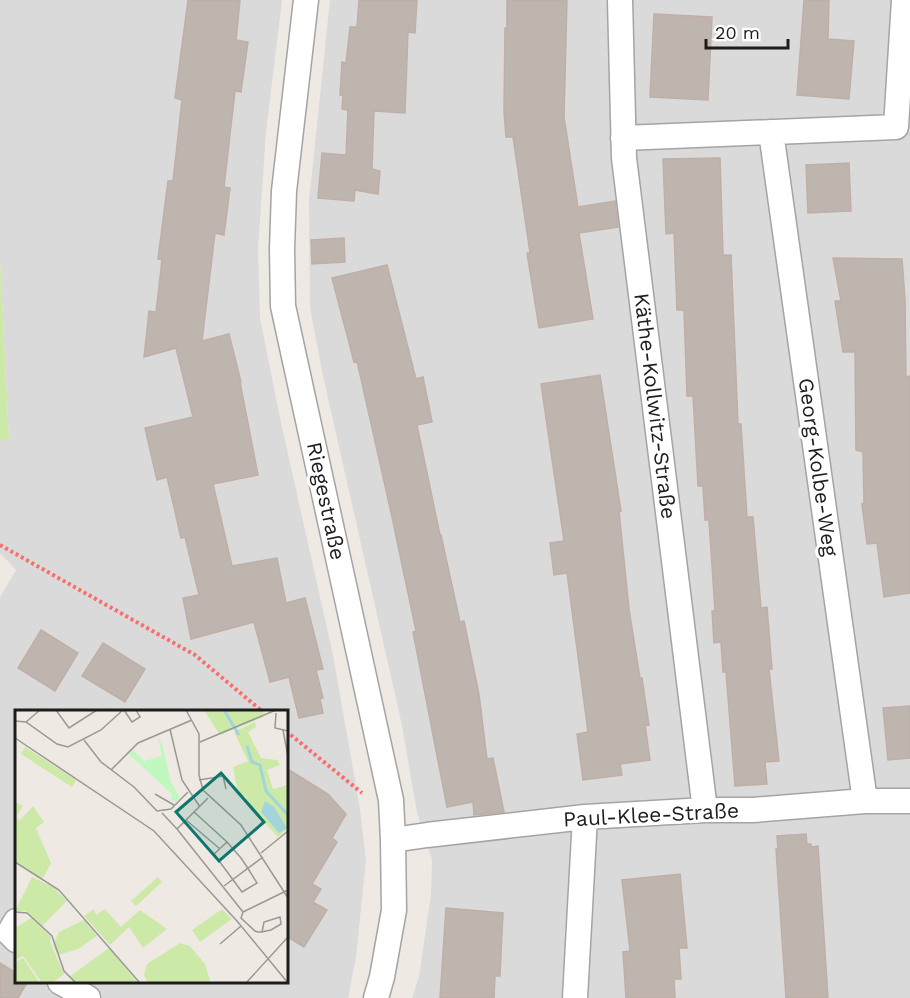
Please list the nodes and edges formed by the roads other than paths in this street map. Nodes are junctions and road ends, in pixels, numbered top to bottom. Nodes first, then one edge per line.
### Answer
1 (306, 0) edge
2 (620, 0) edge
3 (904, 0) edge
4 (771, 132) junction
5 (623, 138) junction
6 (865, 801) junction
7 (910, 801) edge
8 (705, 810) junction
9 (585, 817) junction
10 (393, 840) junction
11 (15, 923) edge
12 (15, 939) edge
13 (63, 983) edge
14 (88, 998) edge
15 (376, 998) edge
16 (575, 998) edge

1 - 10 street, Riegestraße
2 - 5 street, Käthe-Kollwitz-Straße
3 - 4 street
4 - 5 street
4 - 6 street, Georg-Kolbe-Weg
5 - 8 street, Käthe-Kollwitz-Straße
6 - 7 street, Paul-Klee-Straße
6 - 8 street, Paul-Klee-Straße
8 - 9 street, Paul-Klee-Straße
9 - 10 street, Paul-Klee-Straße
9 - 16 street
10 - 15 street, Riegestraße
11 - 12 street
13 - 14 street

